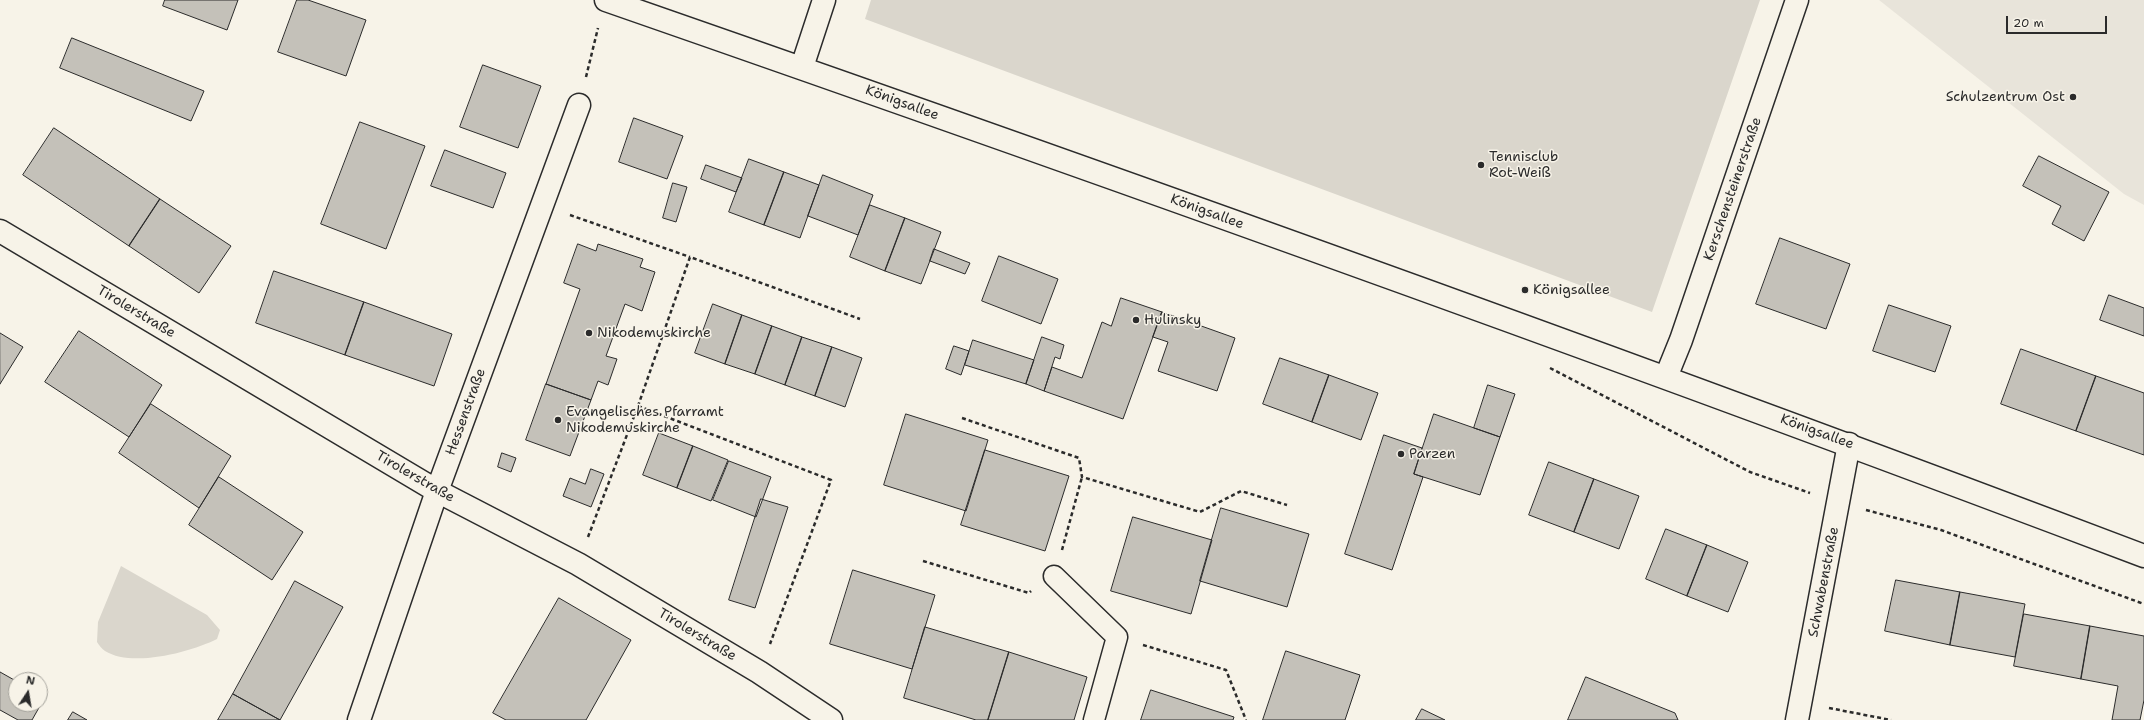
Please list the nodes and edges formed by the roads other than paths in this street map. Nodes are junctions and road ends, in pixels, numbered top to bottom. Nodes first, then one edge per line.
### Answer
1 (606, 0) edge
2 (824, 0) edge
3 (1797, 0) edge
4 (802, 67) junction
5 (579, 105) road end
6 (0, 231) edge
7 (1666, 377) junction
8 (1849, 444) junction
9 (437, 491) junction
10 (2144, 556) edge
11 (1054, 576) road end
12 (1799, 711) edge
13 (358, 720) edge
14 (831, 720) edge
15 (1094, 720) edge

1 - 4 street, Königsallee
2 - 4 street
3 - 7 street, Kerschensteinerstraße
4 - 7 street, Königsallee
5 - 9 street, Hessenstraße
6 - 9 street, Tirolerstraße
7 - 8 street, Königsallee
8 - 10 street, Königsallee
8 - 12 street, Schwabenstraße
9 - 13 street, Hessenstraße
9 - 14 street, Tirolerstraße
11 - 15 lane

